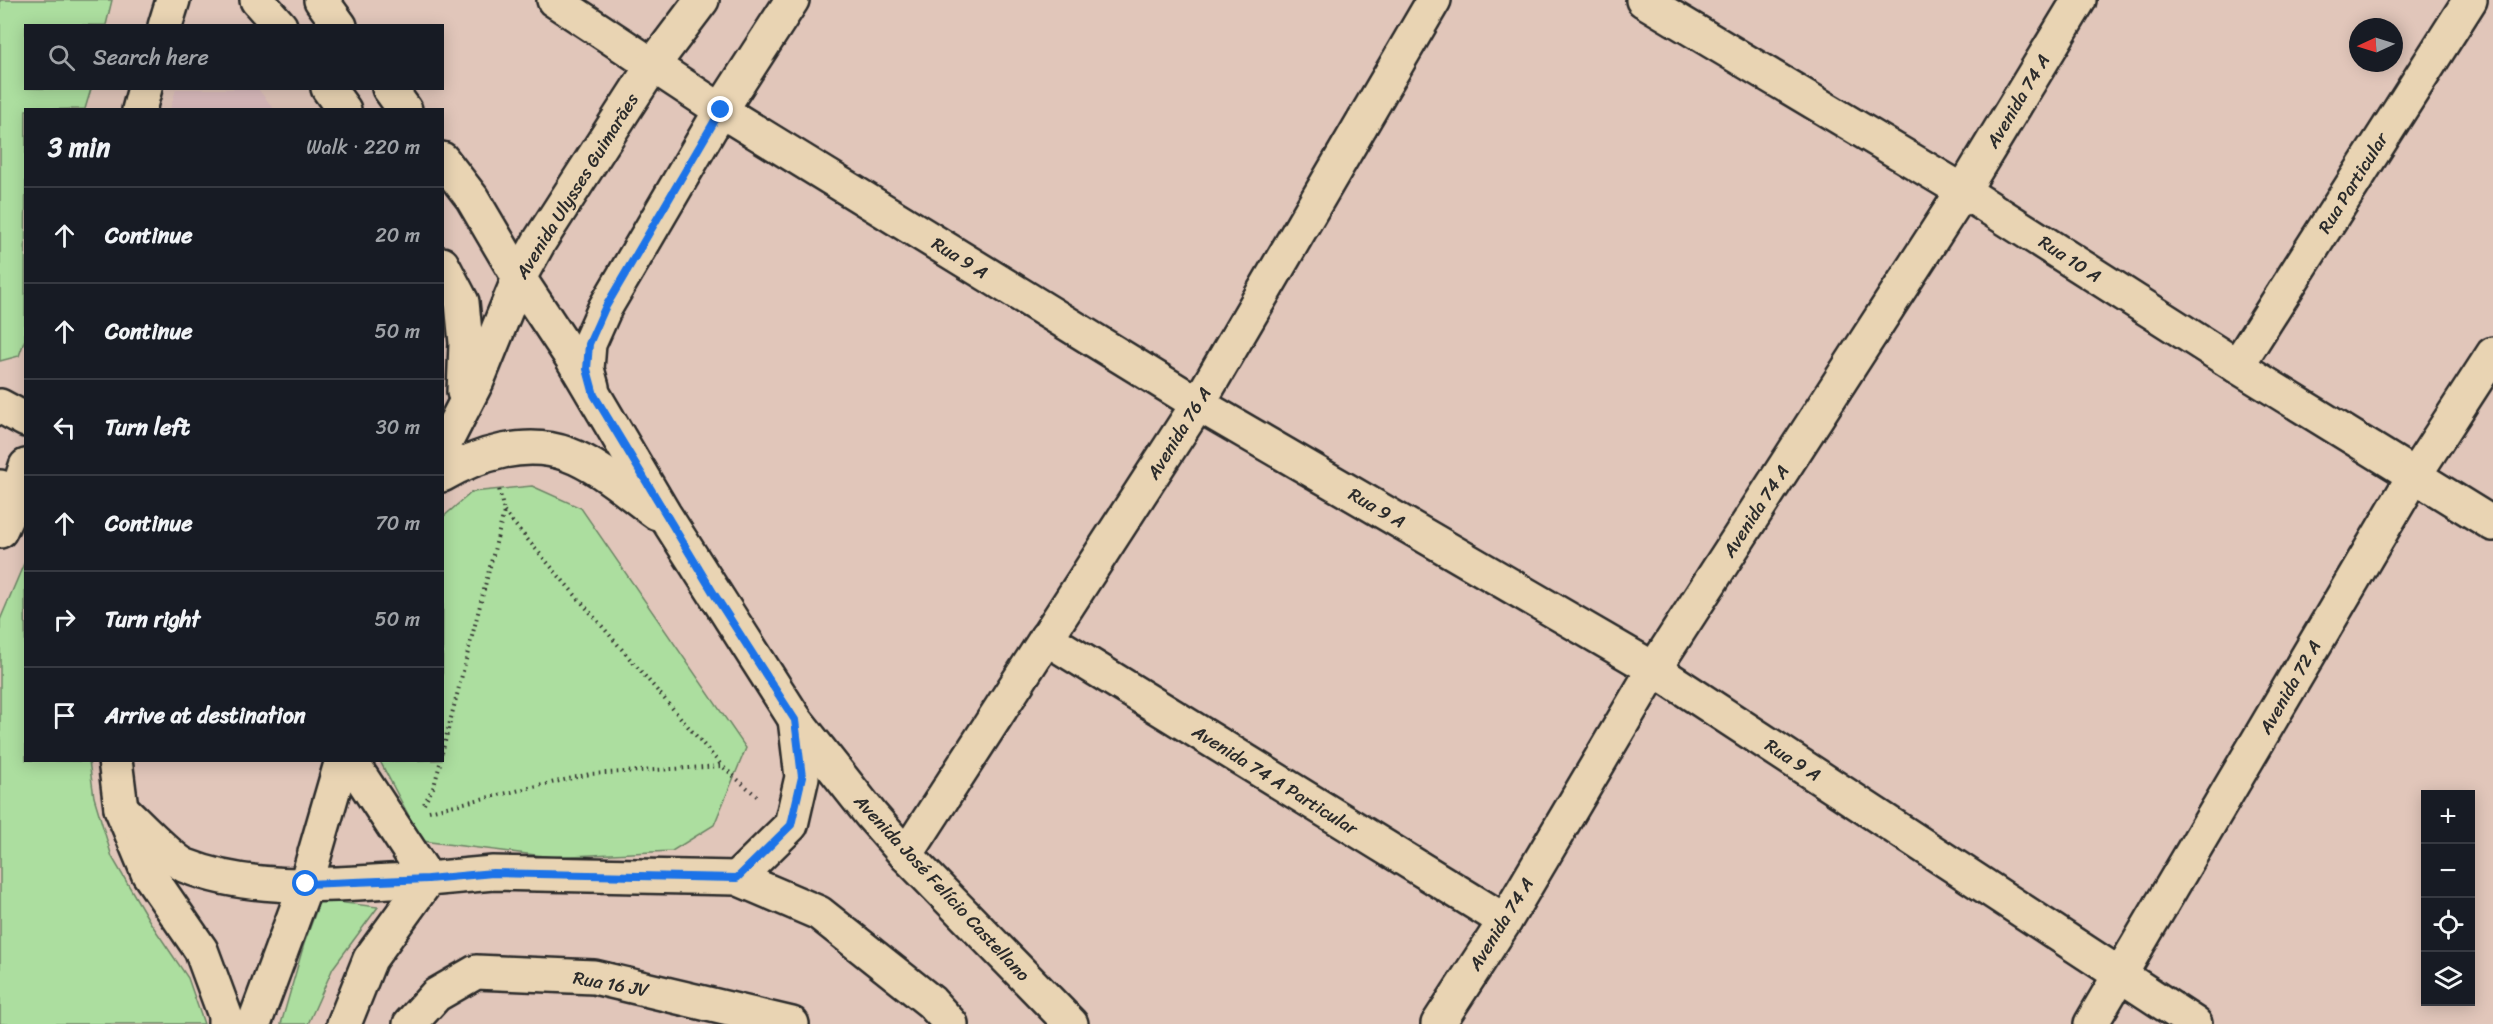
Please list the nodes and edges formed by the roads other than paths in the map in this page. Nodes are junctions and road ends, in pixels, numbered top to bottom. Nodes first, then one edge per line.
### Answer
1 (173, 0) edge
2 (258, 0) edge
3 (321, 0) edge
4 (555, 0) edge
5 (702, 0) edge
6 (792, 0) edge
7 (1434, 0) edge
8 (1643, 0) edge
9 (2079, 0) edge
10 (2470, 0) edge
11 (166, 24) edge
12 (278, 24) edge
13 (339, 24) edge
14 (653, 65) junction
15 (144, 90) edge
16 (329, 90) edge
17 (390, 90) edge
18 (140, 108) edge
19 (343, 108) edge
20 (403, 108) edge
21 (721, 110) junction
22 (444, 162) edge
23 (1963, 191) junction
24 (444, 268) edge
25 (519, 278) junction
26 (2493, 354) edge
27 (2237, 366) junction
28 (594, 395) junction
29 (1198, 404) junction
30 (463, 405) junction
31 (0, 406) edge
32 (24, 419) edge
33 (444, 445) edge
34 (444, 474) edge
35 (2414, 476) junction
36 (17, 486) edge
37 (669, 521) junction
38 (2493, 524) edge
39 (0, 531) edge
40 (1046, 638) junction
41 (1654, 669) junction
42 (795, 720) junction
43 (115, 762) edge
44 (341, 762) edge
45 (351, 762) edge
46 (121, 808) junction
47 (906, 855) junction
48 (737, 878) junction
49 (428, 879) junction
50 (306, 884) junction
51 (1504, 921) junction
52 (2120, 976) junction
53 (225, 1024) edge
54 (254, 1024) edge
55 (344, 1024) edge
56 (410, 1024) edge
57 (792, 1024) edge
58 (951, 1024) edge
59 (1071, 1024) edge
60 (1438, 1024) edge
61 (2091, 1024) edge
62 (2195, 1024) edge

1 - 11 street
2 - 12 street
3 - 13 street
4 - 14 street, Rua 9 A
5 - 14 street, Avenida Ulysses Guimarães
6 - 21 street
7 - 29 street, Avenida 76 A
8 - 23 street, Rua 10 A
9 - 23 street, Avenida 74 A
10 - 27 street, Rua Particular
14 - 21 street, Rua 9 A
14 - 25 street, Avenida Ulysses Guimarães
15 - 18 street
16 - 19 street
17 - 20 street
21 - 28 street
21 - 29 street, Rua 9 A
22 - 25 street, Avenida José Felício Castellano
23 - 27 street, Rua 10 A
23 - 41 street, Avenida 74 A
24 - 30 street
25 - 28 street, Avenida José Felício Castellano
25 - 30 street, Avenida Ulysses Guimarães
26 - 35 street, Avenida 72 A
27 - 35 street, Rua 10 A
28 - 37 street, Avenida José Felício Castellano
29 - 40 street, Avenida 76 A
29 - 41 street, Rua 9 A
30 - 33 street, Avenida Ulysses Guimarães
31 - 32 street
34 - 37 street
35 - 38 street, Rua 10 A
35 - 52 street, Avenida 72 A
36 - 39 street
37 - 42 street, Avenida José Felício Castellano
40 - 47 street, Avenida 76 A
40 - 51 street, Avenida 74 A Particular
41 - 51 street, Avenida 74 A
41 - 52 street, Rua 9 A
42 - 47 street, Avenida José Felício Castellano
42 - 48 street
43 - 46 street
44 - 50 street
45 - 49 street
46 - 50 street
46 - 53 street
47 - 59 street, Avenida José Felício Castellano
48 - 49 street
48 - 58 street
49 - 50 street
49 - 55 street
50 - 54 street
51 - 60 street, Avenida 74 A
52 - 61 street, Avenida 72 A
52 - 62 street, Rua 9 A
56 - 57 street, Rua 16 JV

